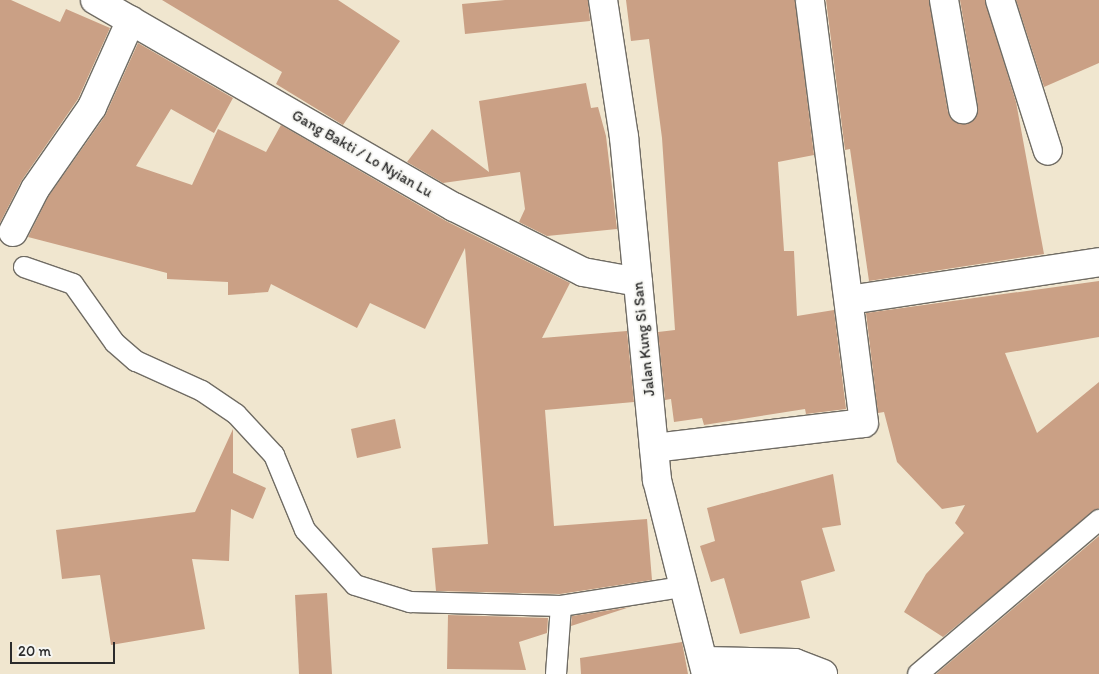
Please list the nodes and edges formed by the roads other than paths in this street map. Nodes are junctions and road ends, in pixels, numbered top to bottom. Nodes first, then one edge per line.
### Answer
1 (95, 0) edge
2 (603, 0) edge
3 (810, 0) edge
4 (944, 0) edge
5 (1000, 0) edge
6 (131, 20) junction
7 (962, 109) dead end
8 (1048, 151) dead end
9 (13, 232) dead end
10 (1099, 262) edge
11 (24, 267) dead end
12 (638, 282) junction
13 (849, 300) junction
14 (654, 448) junction
15 (1099, 520) edge
16 (683, 587) junction
17 (561, 606) junction
18 (706, 668) edge
19 (556, 674) edge
20 (824, 674) edge
21 (918, 674) edge

1 - 6 street, Gang Bakti / Lo Nyian Lu
2 - 12 street, Jalan Kung Si San
3 - 13 street
4 - 7 street
5 - 8 street
6 - 9 street
6 - 12 street, Gang Bakti / Lo Nyian Lu
10 - 13 street
11 - 17 lane
12 - 14 street, Jalan Kung Si San
13 - 14 street
14 - 16 street, Jalan Kung Si San
15 - 21 lane
16 - 17 lane
16 - 18 street, Jalan Kung Si San
17 - 19 lane
18 - 20 street

